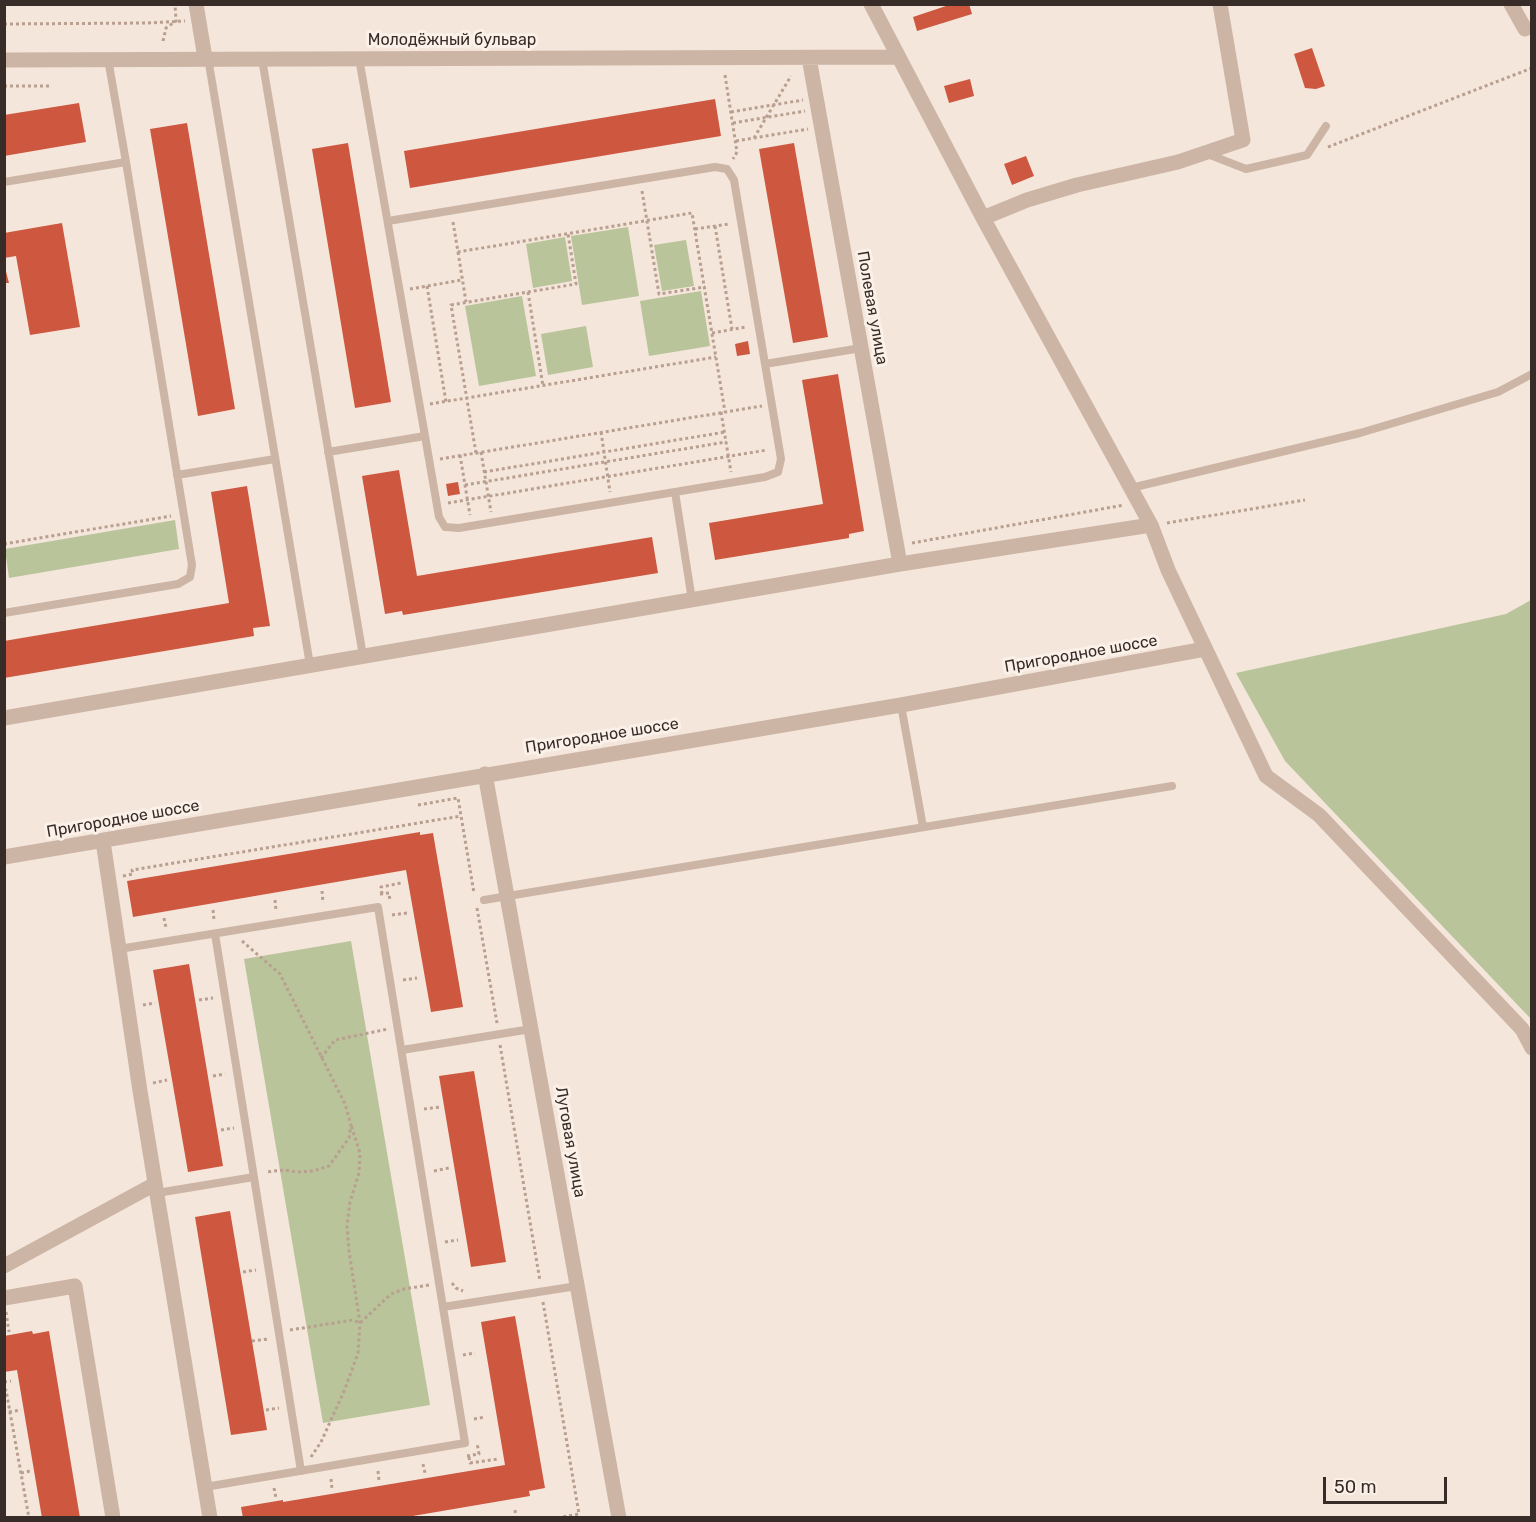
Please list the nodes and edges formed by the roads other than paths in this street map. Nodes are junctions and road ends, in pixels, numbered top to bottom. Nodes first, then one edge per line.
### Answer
1 (196, 4) edge
2 (871, 4) edge
3 (1220, 4) edge
4 (1511, 4) edge
5 (1525, 29) dead end
6 (899, 57) junction
7 (206, 58) junction
8 (359, 58) junction
9 (809, 58) junction
10 (108, 59) junction
11 (262, 59) junction
12 (4, 60) edge
13 (1326, 126) dead end
14 (1205, 153) junction
15 (126, 162) junction
16 (4, 182) edge
17 (983, 218) junction
18 (388, 221) junction
19 (861, 348) junction
20 (765, 364) junction
21 (1532, 374) edge
22 (425, 436) junction
23 (328, 452) junction
24 (276, 459) junction
25 (177, 476) junction
26 (675, 492) junction
27 (1135, 495) junction
28 (1151, 525) junction
29 (900, 564) junction
30 (692, 600) junction
31 (4, 614) edge
32 (1205, 649) junction
33 (363, 656) junction
34 (310, 665) junction
35 (901, 705) junction
36 (4, 718) edge
37 (485, 774) junction
38 (1172, 786) dead end
39 (923, 827) junction
40 (103, 841) junction
41 (4, 857) edge
42 (508, 896) junction
43 (484, 900) dead end
44 (215, 934) junction
45 (119, 949) junction
46 (531, 1029) junction
47 (1532, 1048) edge
48 (402, 1050) junction
49 (254, 1176) junction
50 (156, 1188) junction
51 (4, 1266) edge
52 (577, 1286) junction
53 (443, 1306) junction
54 (7, 1307) edge
55 (301, 1471) junction
56 (205, 1487) junction
57 (112, 1518) edge
58 (210, 1518) edge
59 (619, 1518) edge

1 - 7 street
2 - 6 street
3 - 14 street
4 - 5 street
6 - 9 street, Молодёжный бульвар
6 - 17 street
7 - 10 street, Молодёжный бульвар
7 - 11 street, Молодёжный бульвар
7 - 24 lane
8 - 9 street, Молодёжный бульвар
8 - 11 street, Молодёжный бульвар
8 - 18 lane
9 - 19 street, Полевая улица
10 - 12 street, Молодёжный бульвар
10 - 15 lane
11 - 23 lane
13 - 14 lane
14 - 17 street
15 - 16 lane
15 - 25 lane
17 - 27 street
18 - 20 lane
18 - 22 lane
19 - 20 lane
19 - 29 street, Полевая улица
20 - 26 lane
21 - 27 lane
22 - 23 lane
22 - 26 lane
23 - 33 lane
24 - 25 lane
24 - 34 lane
25 - 31 lane
26 - 30 lane
27 - 28 street
28 - 29 street
28 - 32 street
29 - 30 street
30 - 33 street
32 - 35 street, Пригородное шоссе
32 - 47 street
33 - 34 street
34 - 36 street
35 - 37 street, Пригородное шоссе
35 - 39 lane
37 - 40 street, Пригородное шоссе
37 - 42 street, Луговая улица
38 - 39 lane
39 - 42 lane
40 - 41 street, Пригородное шоссе
40 - 45 street
42 - 43 lane
42 - 46 street, Луговая улица
44 - 45 lane
44 - 48 lane
44 - 49 lane
45 - 50 street
46 - 48 lane
46 - 52 street, Луговая улица
48 - 53 lane
49 - 50 lane
49 - 55 lane
50 - 51 street
50 - 56 street
52 - 53 lane
52 - 59 street, Луговая улица
53 - 55 lane
54 - 57 street
55 - 56 lane
56 - 58 street

